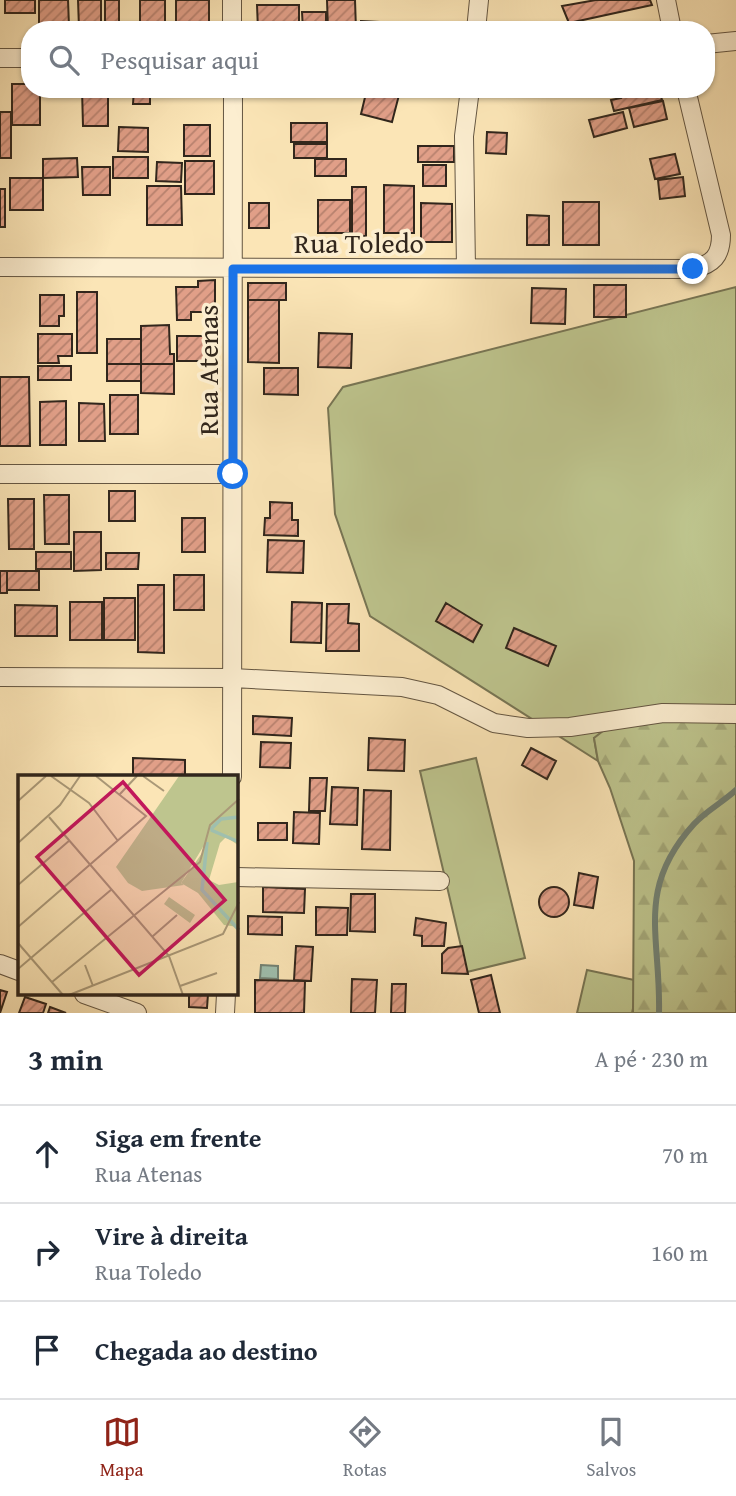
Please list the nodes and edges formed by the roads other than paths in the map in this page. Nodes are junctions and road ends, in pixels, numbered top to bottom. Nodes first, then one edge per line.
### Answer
1 (232, 0) edge
2 (479, 0) edge
3 (666, 0) edge
4 (232, 21) edge
5 (477, 21) edge
6 (671, 21) edge
7 (736, 41) edge
8 (715, 43) edge
9 (0, 58) edge
10 (21, 58) edge
11 (233, 98) edge
12 (469, 98) edge
13 (688, 98) edge
14 (0, 267) edge
15 (466, 268) junction
16 (233, 269) junction
17 (0, 474) edge
18 (233, 474) junction
19 (0, 677) edge
20 (233, 678) junction
21 (736, 715) edge
22 (232, 775) edge
23 (238, 877) edge
24 (440, 881) dead end
25 (0, 964) edge
26 (18, 971) edge
27 (90, 996) edge
28 (138, 1013) edge

1 - 4 street
2 - 5 street
3 - 6 street
7 - 8 street
9 - 10 street
11 - 16 street, Rua Atenas
12 - 15 street
13 - 15 street, Rua Toledo
14 - 16 street, Rua Toledo
15 - 16 street, Rua Toledo
16 - 18 street, Rua Atenas
17 - 18 street
18 - 20 street, Rua Atenas
19 - 20 street
20 - 21 street
20 - 22 street, Rua Atenas
23 - 24 street
25 - 26 street
27 - 28 street

